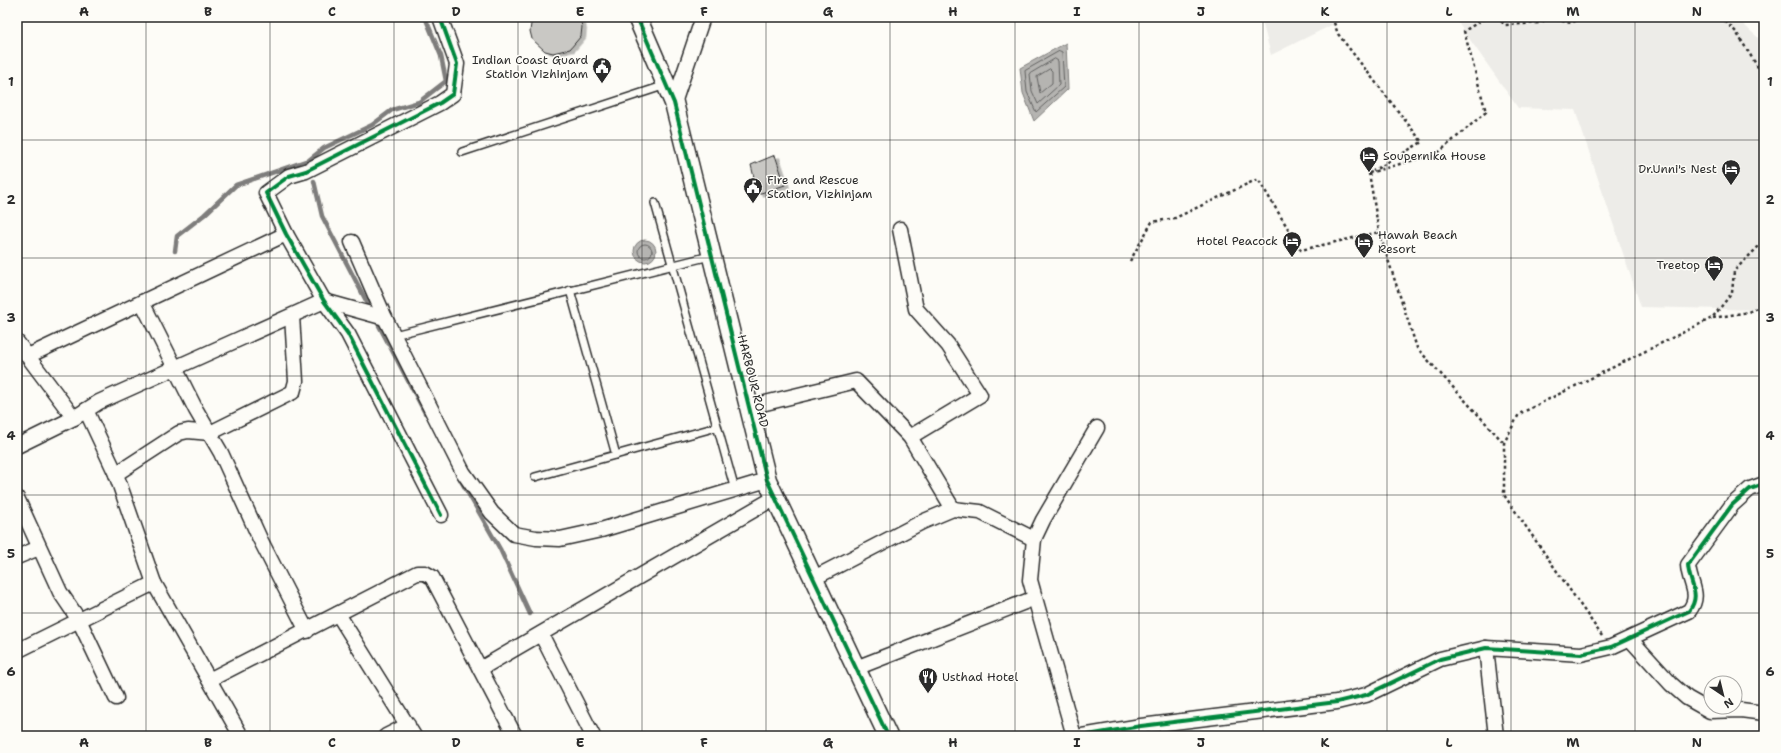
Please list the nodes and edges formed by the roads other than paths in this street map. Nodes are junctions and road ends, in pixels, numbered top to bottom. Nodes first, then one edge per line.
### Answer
1 (440, 17) edge
2 (637, 17) edge
3 (703, 17) edge
4 (666, 85) junction
5 (674, 103) junction
6 (462, 152) dead end
7 (655, 204) dead end
8 (900, 229) dead end
9 (286, 234) junction
10 (352, 242) dead end
11 (712, 255) junction
12 (673, 265) junction
13 (570, 290) junction
14 (324, 301) junction
15 (142, 302) junction
16 (292, 316) junction
17 (385, 318) junction
18 (394, 335) junction
19 (17, 342) edge
20 (28, 356) junction
21 (176, 368) junction
22 (749, 407) junction
23 (86, 410) junction
24 (74, 418) junction
25 (717, 427) junction
26 (1097, 428) dead end
27 (210, 433) junction
28 (910, 437) junction
29 (17, 446) edge
30 (616, 455) junction
31 (116, 474) junction
32 (535, 477) dead end
33 (767, 480) junction
34 (1764, 484) edge
35 (735, 490) junction
36 (776, 497) junction
37 (17, 498) edge
38 (953, 509) junction
39 (441, 515) dead end
40 (1034, 539) junction
41 (39, 548) junction
42 (17, 557) edge
43 (814, 578) junction
44 (154, 583) junction
45 (1034, 598) junction
46 (338, 614) junction
47 (78, 620) junction
48 (307, 631) junction
49 (541, 634) junction
50 (1630, 640) junction
51 (1486, 648) junction
52 (17, 651) edge
53 (856, 668) junction
54 (480, 669) junction
55 (209, 680) junction
56 (116, 698) dead end
57 (1764, 712) edge
58 (411, 730) edge
59 (1143, 731) edge
60 (241, 736) edge
61 (386, 736) edge
62 (515, 736) edge
63 (593, 736) edge
64 (888, 736) edge
65 (1074, 736) edge
66 (1082, 736) edge
67 (1496, 736) edge

1 - 9 street
2 - 4 street, HARBOUR ROAD
3 - 5 street
4 - 5 street, HARBOUR ROAD
4 - 6 lane
5 - 11 street, HARBOUR ROAD
7 - 12 lane
8 - 28 street
9 - 14 street
9 - 15 street
10 - 17 street
11 - 12 lane
11 - 22 street, HARBOUR ROAD
12 - 13 lane
12 - 25 lane
13 - 18 lane
13 - 30 lane
14 - 16 street
14 - 17 street
14 - 39 street
15 - 20 street
15 - 21 street
16 - 21 street
16 - 27 street
17 - 18 street
18 - 35 street
19 - 20 street
20 - 24 street
21 - 23 street
21 - 27 street
22 - 28 street
22 - 33 street, HARBOUR ROAD
23 - 24 street
23 - 31 street
24 - 29 street
25 - 30 lane
25 - 35 lane
26 - 40 street
27 - 31 street
27 - 48 street
28 - 38 street
30 - 32 lane
31 - 44 street
33 - 35 street
33 - 36 street, HARBOUR ROAD
34 - 50 street
36 - 43 street, HARBOUR ROAD
36 - 49 street
37 - 41 street
38 - 40 street
38 - 43 street
40 - 45 street
41 - 42 street
41 - 47 street
43 - 53 street, HARBOUR ROAD
44 - 47 street
44 - 55 street
45 - 53 street
45 - 65 street
46 - 48 street
46 - 54 street
46 - 58 street
47 - 52 street
47 - 56 street
48 - 55 street
49 - 54 street
49 - 63 street
50 - 51 street
50 - 57 street
51 - 59 street
51 - 67 street
53 - 64 street, HARBOUR ROAD
54 - 62 street
55 - 60 street
58 - 61 street
59 - 66 street

